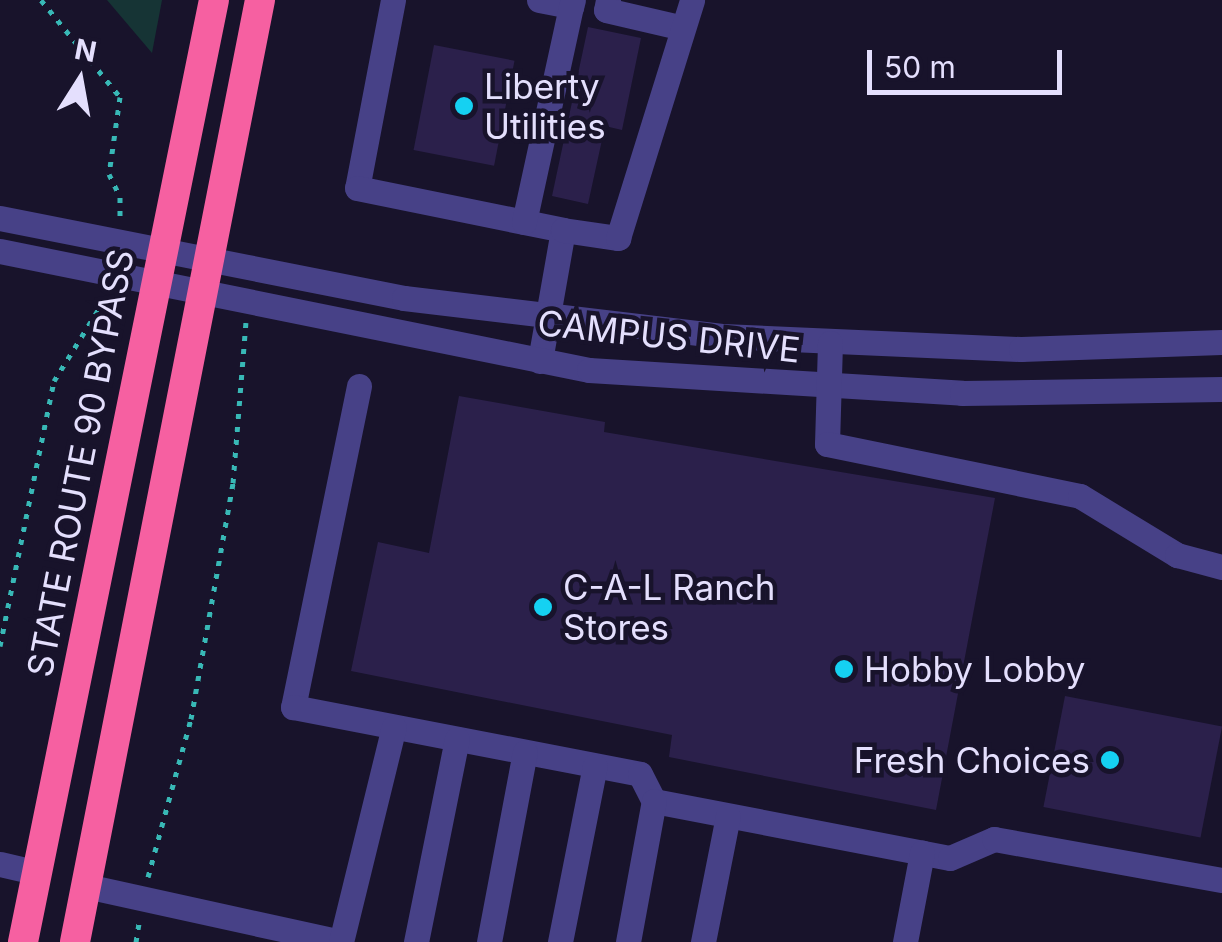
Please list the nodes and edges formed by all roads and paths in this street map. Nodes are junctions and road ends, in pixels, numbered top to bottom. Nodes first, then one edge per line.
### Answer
1 (41, 0) edge
2 (214, 0) edge
3 (260, 0) edge
4 (394, 0) edge
5 (539, 0) edge
6 (608, 0) edge
7 (692, 0) edge
8 (572, 3) edge
9 (679, 28) junction
10 (0, 218) edge
11 (524, 222) junction
12 (562, 230) junction
13 (120, 241) junction
14 (162, 247) junction
15 (0, 251) edge
16 (209, 256) junction
17 (116, 274) junction
18 (155, 283) junction
19 (202, 294) junction
20 (246, 304) junction
21 (548, 318) junction
22 (1222, 342) edge
23 (830, 343) junction
24 (540, 361) junction
25 (360, 386) dead end
26 (829, 387) junction
27 (1222, 389) edge
28 (1222, 568) edge
29 (0, 646) edge
30 (394, 727) junction
31 (457, 739) junction
32 (525, 752) junction
33 (595, 766) junction
34 (654, 801) junction
35 (728, 816) junction
36 (922, 853) junction
37 (0, 864) edge
38 (36, 872) junction
39 (1222, 880) edge
40 (86, 886) junction
41 (142, 899) junction
42 (23, 942) edge
43 (75, 942) edge
44 (136, 942) edge
45 (340, 942) edge
46 (416, 942) edge
47 (489, 942) edge
48 (560, 942) edge
49 (628, 942) edge
50 (703, 942) edge
51 (904, 942) edge

1 - 13 path
2 - 14 highway, STATE ROUTE 90 BYPASS
3 - 16 highway
4 - 11 street
5 - 8 street
6 - 9 street
7 - 9 street
8 - 11 street
9 - 12 street
10 - 13 street, CAMPUS DRIVE
11 - 12 street
12 - 21 street
13 - 14 street, CAMPUS DRIVE
14 - 16 street, CAMPUS DRIVE
14 - 18 highway, STATE ROUTE 90 BYPASS
15 - 17 street, CAMPUS DRIVE
16 - 19 highway
16 - 21 street, CAMPUS DRIVE
17 - 18 street, CAMPUS DRIVE
17 - 29 path
18 - 19 street, CAMPUS DRIVE
18 - 38 highway, STATE ROUTE 90 BYPASS
19 - 20 street, CAMPUS DRIVE
19 - 40 highway
20 - 24 street, CAMPUS DRIVE
20 - 41 path
21 - 23 street, CAMPUS DRIVE
21 - 24 street
22 - 23 street, CAMPUS DRIVE
23 - 26 street
24 - 26 street, CAMPUS DRIVE
25 - 30 street
26 - 27 street, CAMPUS DRIVE
26 - 28 street
30 - 31 street
30 - 45 street
31 - 32 street
31 - 46 street
32 - 33 street
32 - 47 street
33 - 34 street
33 - 48 street
34 - 35 street
34 - 49 street
35 - 36 street
35 - 50 street
36 - 39 street
36 - 51 street
37 - 38 street
38 - 42 highway, STATE ROUTE 90 BYPASS
40 - 41 street
40 - 43 highway
41 - 44 path
41 - 45 street

